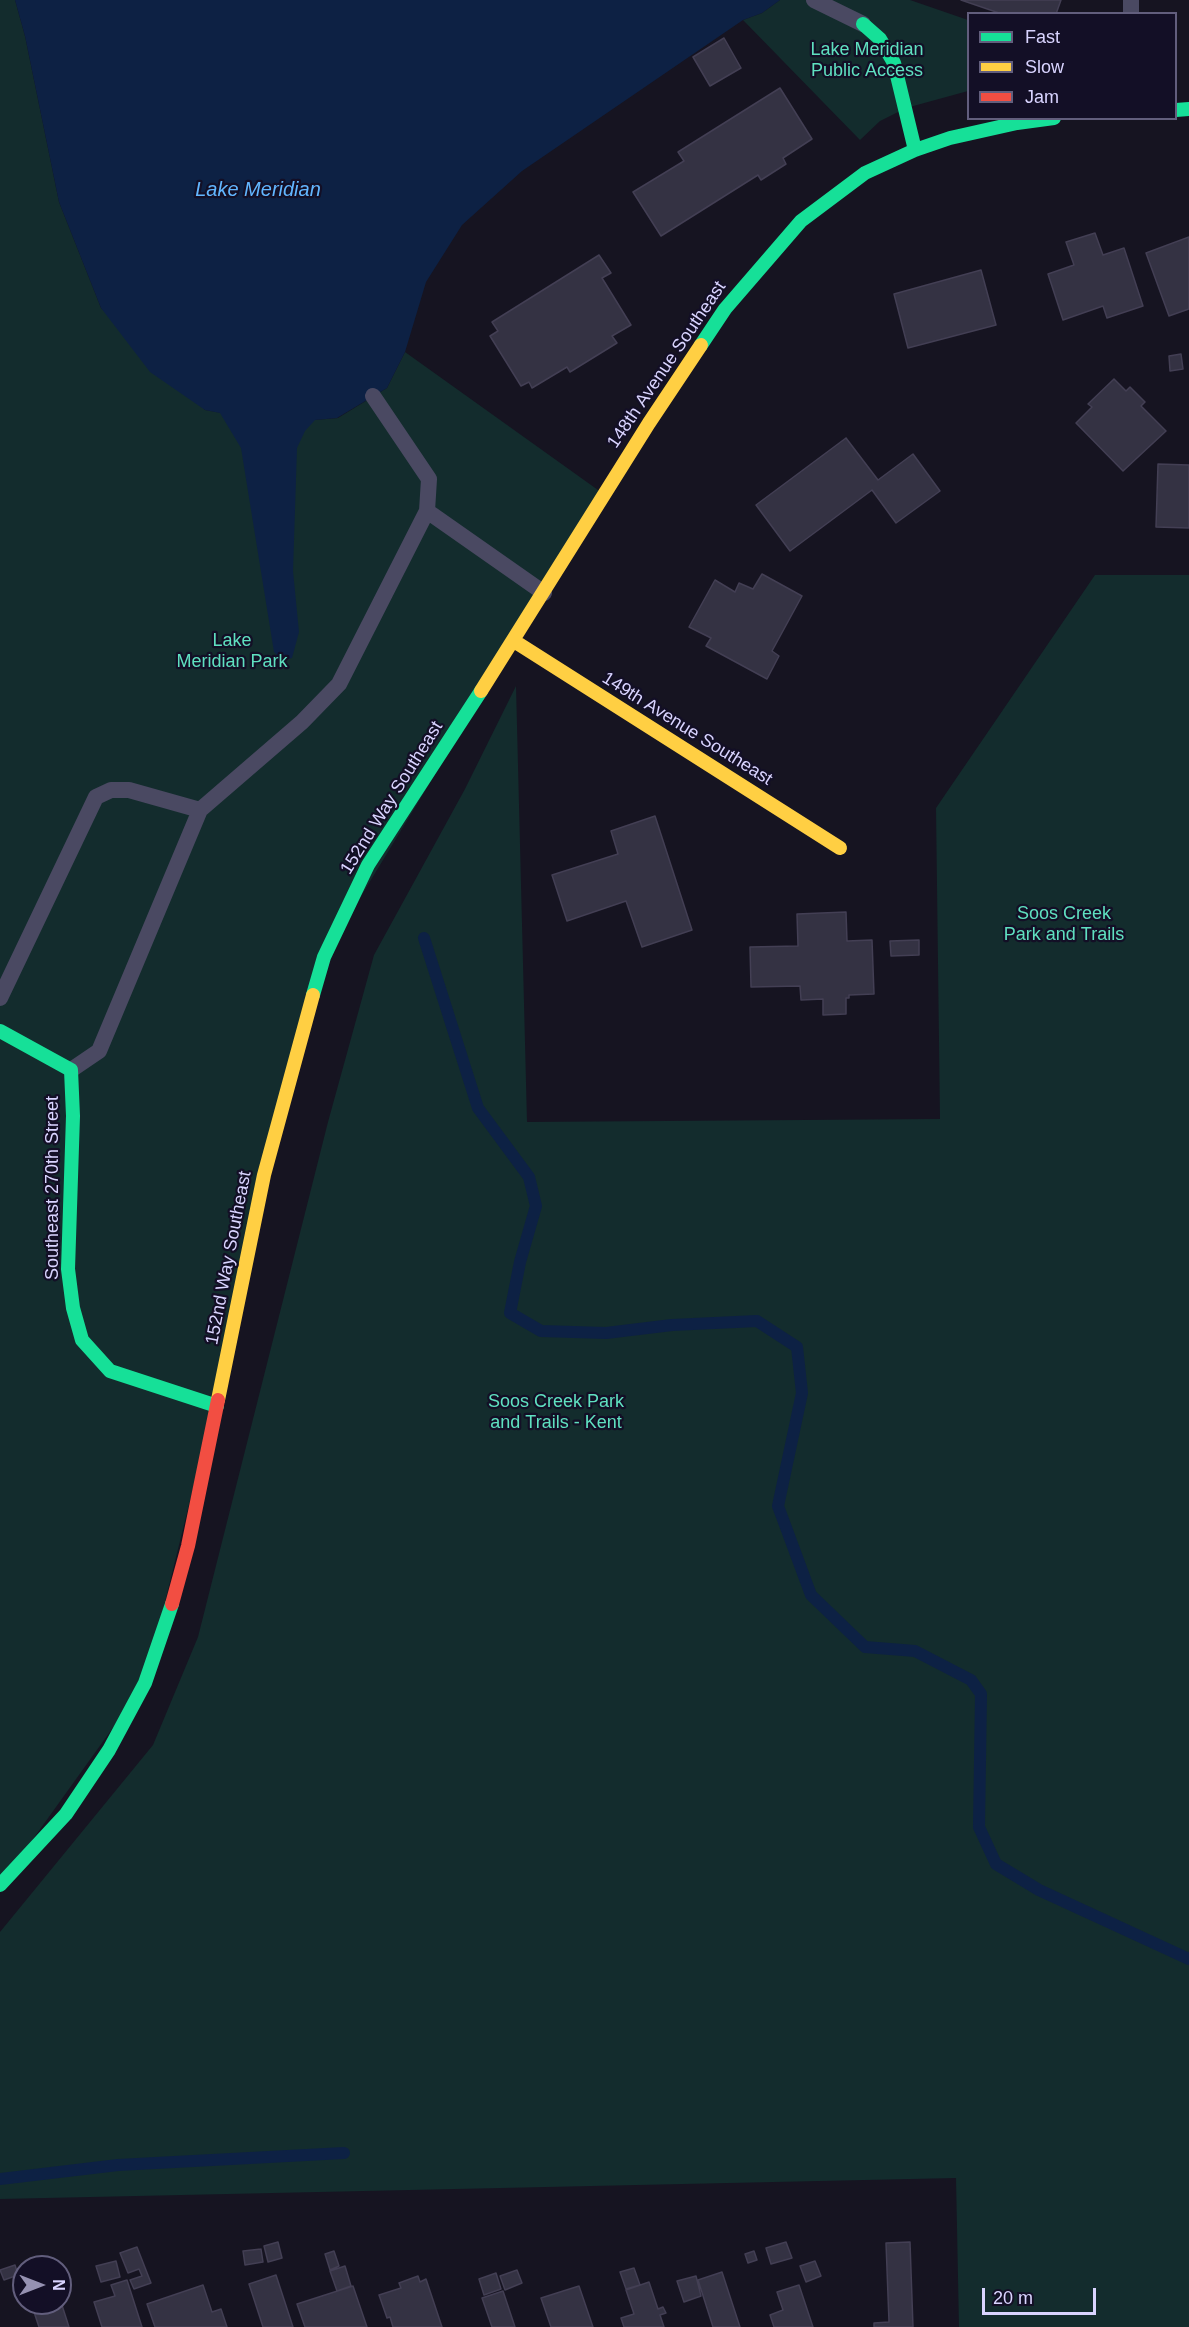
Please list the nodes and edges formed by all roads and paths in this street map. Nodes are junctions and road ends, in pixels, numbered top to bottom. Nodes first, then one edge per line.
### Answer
1 (814, 0) edge
2 (863, 24) joint
3 (1039, 120) edge
4 (915, 150) junction
5 (373, 396) dead end
6 (427, 512) junction
7 (544, 593) junction
8 (514, 641) junction
9 (200, 810) junction
10 (840, 848) dead end
11 (0, 998) edge
12 (0, 1030) edge
13 (71, 1070) junction
14 (217, 1406) junction
15 (0, 1885) edge

1 - 2 lane
2 - 4 street
3 - 4 street, 148th Avenue Southeast
4 - 7 street, 148th Avenue Southeast
5 - 6 lane
6 - 7 lane
6 - 9 lane
7 - 8 street, 148th Avenue Southeast
8 - 10 street, 149th Avenue Southeast
8 - 14 street, 152nd Way Southeast
9 - 11 lane
9 - 13 lane
12 - 13 street
13 - 14 street, Southeast 270th Street
14 - 15 street, 152nd Way Southeast

